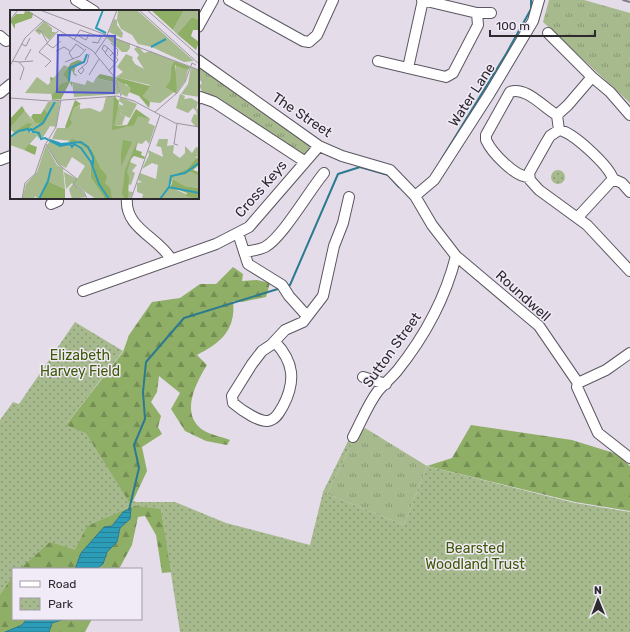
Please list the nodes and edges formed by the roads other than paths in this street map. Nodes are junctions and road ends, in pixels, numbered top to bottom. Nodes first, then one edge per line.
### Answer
1 (76, 0) edge
2 (213, 0) edge
3 (229, 0) edge
4 (333, 0) edge
5 (422, 0) edge
6 (539, 0) edge
7 (92, 10) edge
8 (477, 13) junction
9 (491, 13) dead end
10 (199, 25) edge
11 (548, 33) dead end
12 (199, 61) edge
13 (378, 61) dead end
14 (408, 68) junction
15 (592, 77) junction
16 (10, 85) edge
17 (0, 93) edge
18 (199, 98) edge
19 (630, 115) edge
20 (556, 116) junction
21 (559, 130) junction
22 (320, 146) junction
23 (10, 156) edge
24 (0, 160) edge
25 (304, 162) junction
26 (324, 173) dead end
27 (529, 177) junction
28 (613, 179) junction
29 (630, 192) edge
30 (415, 196) junction
31 (349, 197) dead end
32 (127, 199) edge
33 (578, 217) junction
34 (238, 233) junction
35 (244, 252) junction
36 (456, 256) junction
37 (171, 259) junction
38 (630, 271) edge
39 (83, 291) dead end
40 (308, 316) junction
41 (275, 342) junction
42 (630, 353) edge
43 (363, 377) dead end
44 (578, 383) junction
45 (386, 384) junction
46 (353, 437) dead end
47 (630, 458) edge

1 - 7 street
2 - 10 street
3 - 4 street
5 - 8 street
5 - 14 street
6 - 30 street, Water Lane
8 - 9 street
8 - 14 street
11 - 15 street
12 - 22 street, The Street
13 - 14 street
15 - 19 street
15 - 20 street
16 - 17 street
18 - 25 street, Cross Keys
20 - 21 street
20 - 27 street
21 - 27 street
21 - 28 street
22 - 25 street, Cross Keys
22 - 30 street, The Street
23 - 24 street
25 - 34 street, Cross Keys
26 - 35 street
27 - 33 street
28 - 29 street
28 - 33 street
30 - 36 street, Roundwell
31 - 40 street
32 - 37 street
33 - 38 street
34 - 35 street
34 - 37 street, Cross Keys
35 - 40 street
36 - 44 street, Roundwell
36 - 45 street, Sutton Street
37 - 39 street, Cross Keys
40 - 41 street
41 - 41 street
42 - 44 street
43 - 45 street
44 - 47 street, Roundwell
45 - 46 street, Sutton Street

